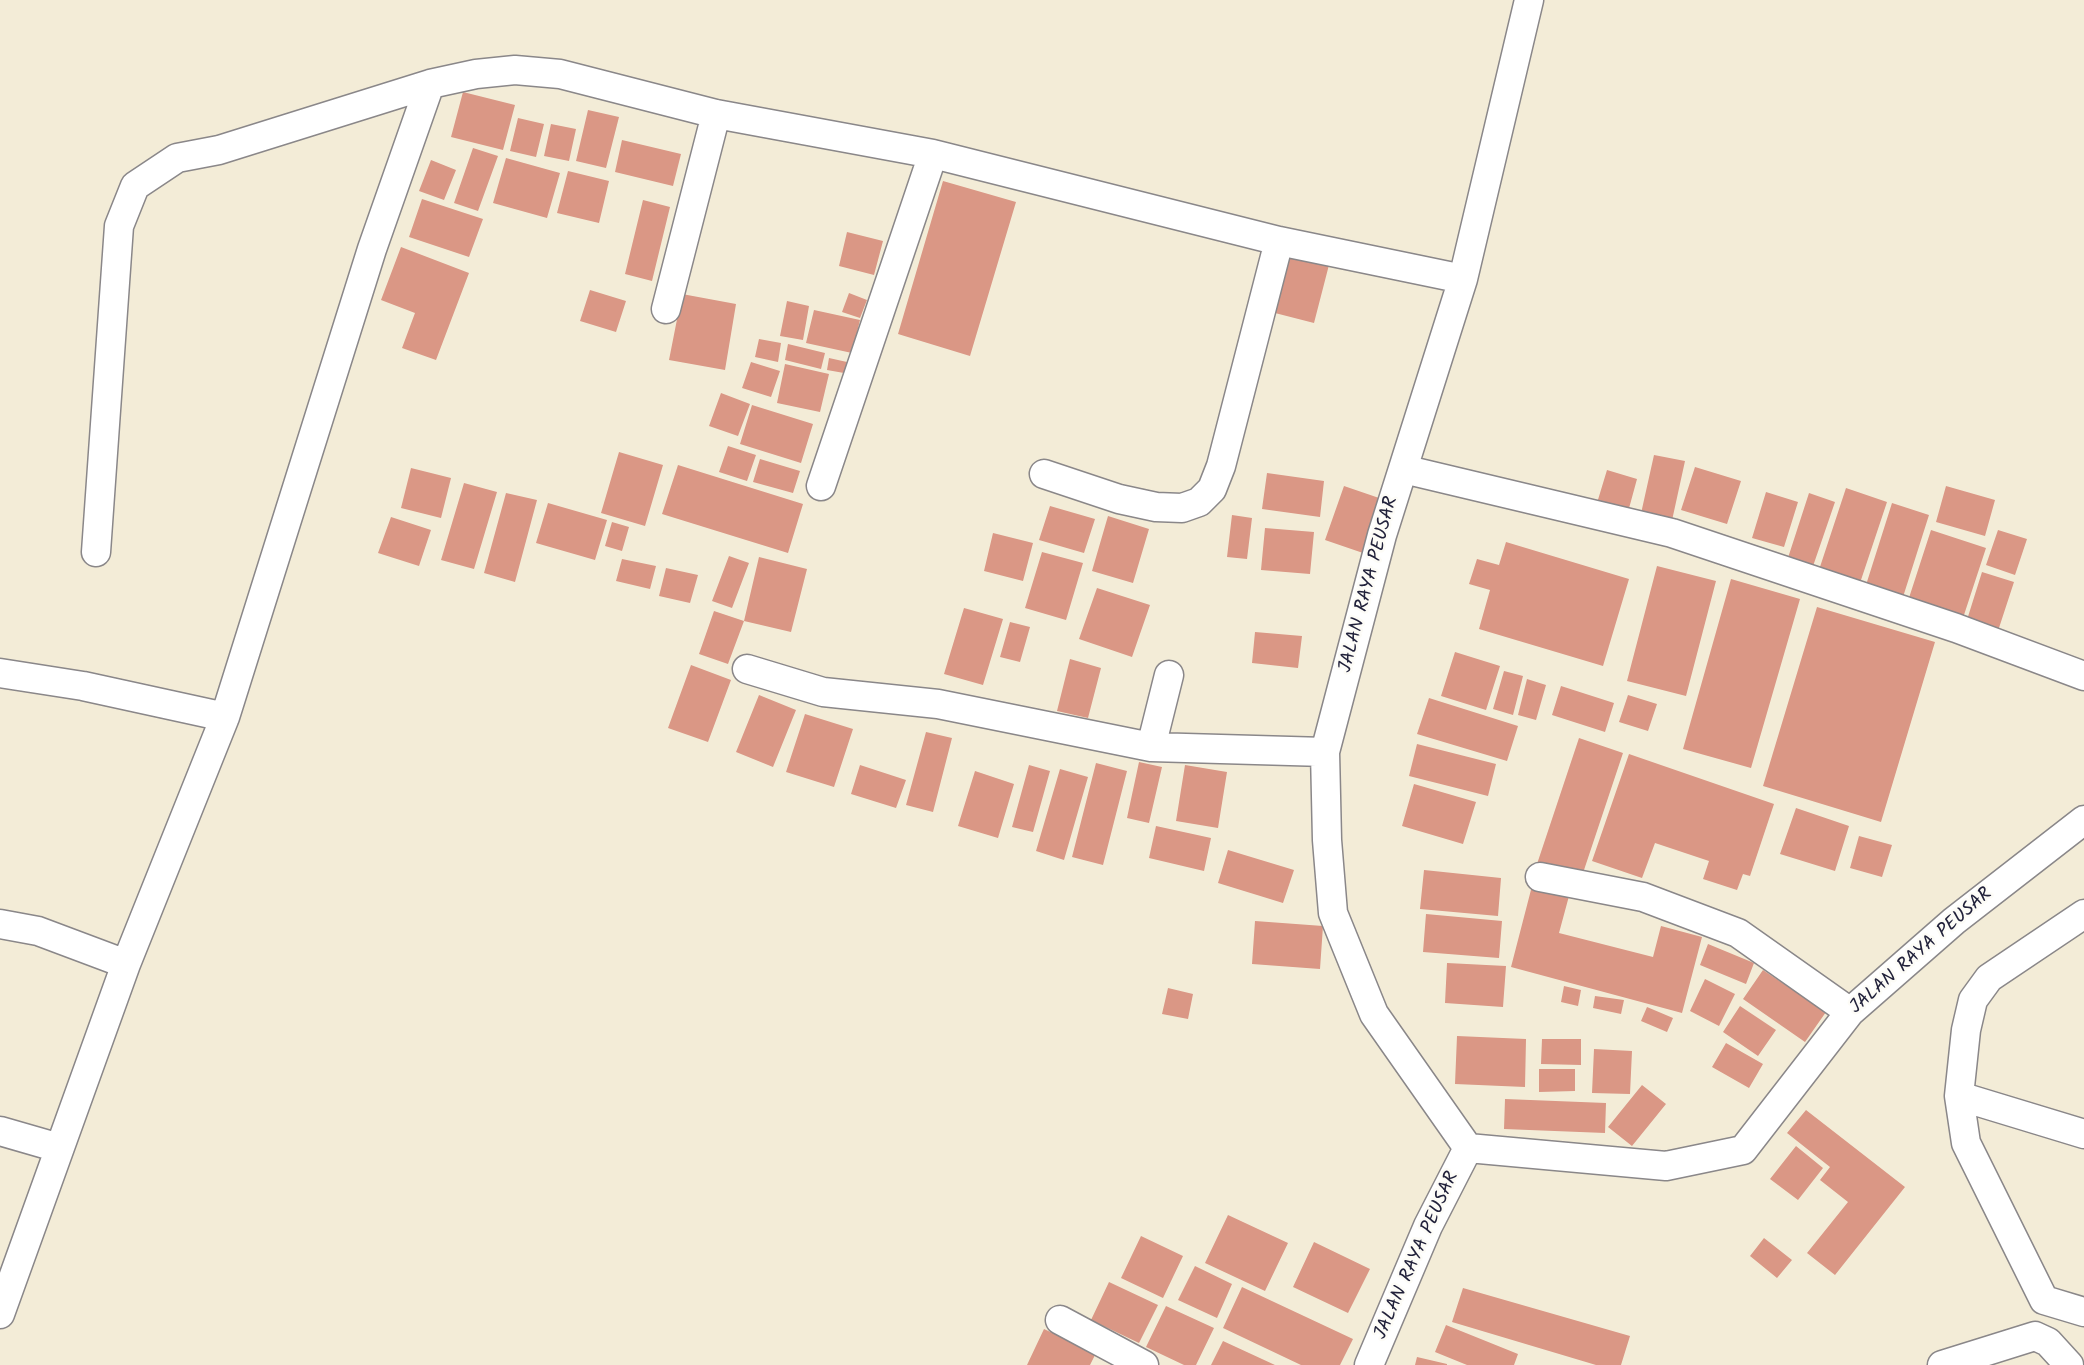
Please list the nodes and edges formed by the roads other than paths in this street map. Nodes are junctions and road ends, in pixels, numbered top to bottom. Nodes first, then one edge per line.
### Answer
1 (1529, 0) edge
2 (430, 84) junction
3 (716, 114) junction
4 (933, 154) junction
5 (1279, 241) junction
6 (1463, 279) junction
7 (666, 309) dead end
8 (1403, 469) junction
9 (1044, 474) dead end
10 (821, 486) dead end
11 (96, 552) dead end
12 (747, 669) dead end
13 (0, 673) edge
14 (1169, 675) dead end
15 (2084, 676) edge
16 (225, 716) junction
17 (1151, 747) junction
18 (1325, 752) junction
19 (2084, 820) edge
20 (1540, 877) dead end
21 (2084, 914) edge
22 (0, 924) edge
23 (2072, 934) edge
24 (125, 964) junction
25 (1850, 1012) junction
26 (1959, 1096) junction
27 (0, 1131) edge
28 (2084, 1134) edge
29 (59, 1148) junction
30 (1468, 1148) junction
31 (2084, 1312) edge
32 (0, 1314) edge
33 (1060, 1321) dead end
34 (1144, 1365) edge
35 (1369, 1365) edge
36 (1942, 1365) edge
37 (2070, 1365) edge

1 - 6 street, JALAN RAYA PEUSAR
2 - 3 street
2 - 11 street
2 - 16 street
3 - 4 street
3 - 7 street
4 - 5 street
4 - 10 street
5 - 6 street
5 - 9 street
6 - 8 street, JALAN RAYA PEUSAR
8 - 15 street
8 - 18 street, JALAN RAYA PEUSAR
12 - 17 street
13 - 16 street
14 - 17 street
16 - 24 street
17 - 18 street
18 - 30 street, JALAN RAYA PEUSAR
19 - 25 street, JALAN RAYA PEUSAR
20 - 25 street
21 - 23 street
22 - 24 street
23 - 26 street
24 - 29 street
25 - 30 street, JALAN RAYA PEUSAR
26 - 28 street
26 - 31 street
27 - 29 street
29 - 32 street
30 - 35 street, JALAN RAYA PEUSAR
33 - 34 street
36 - 37 street

